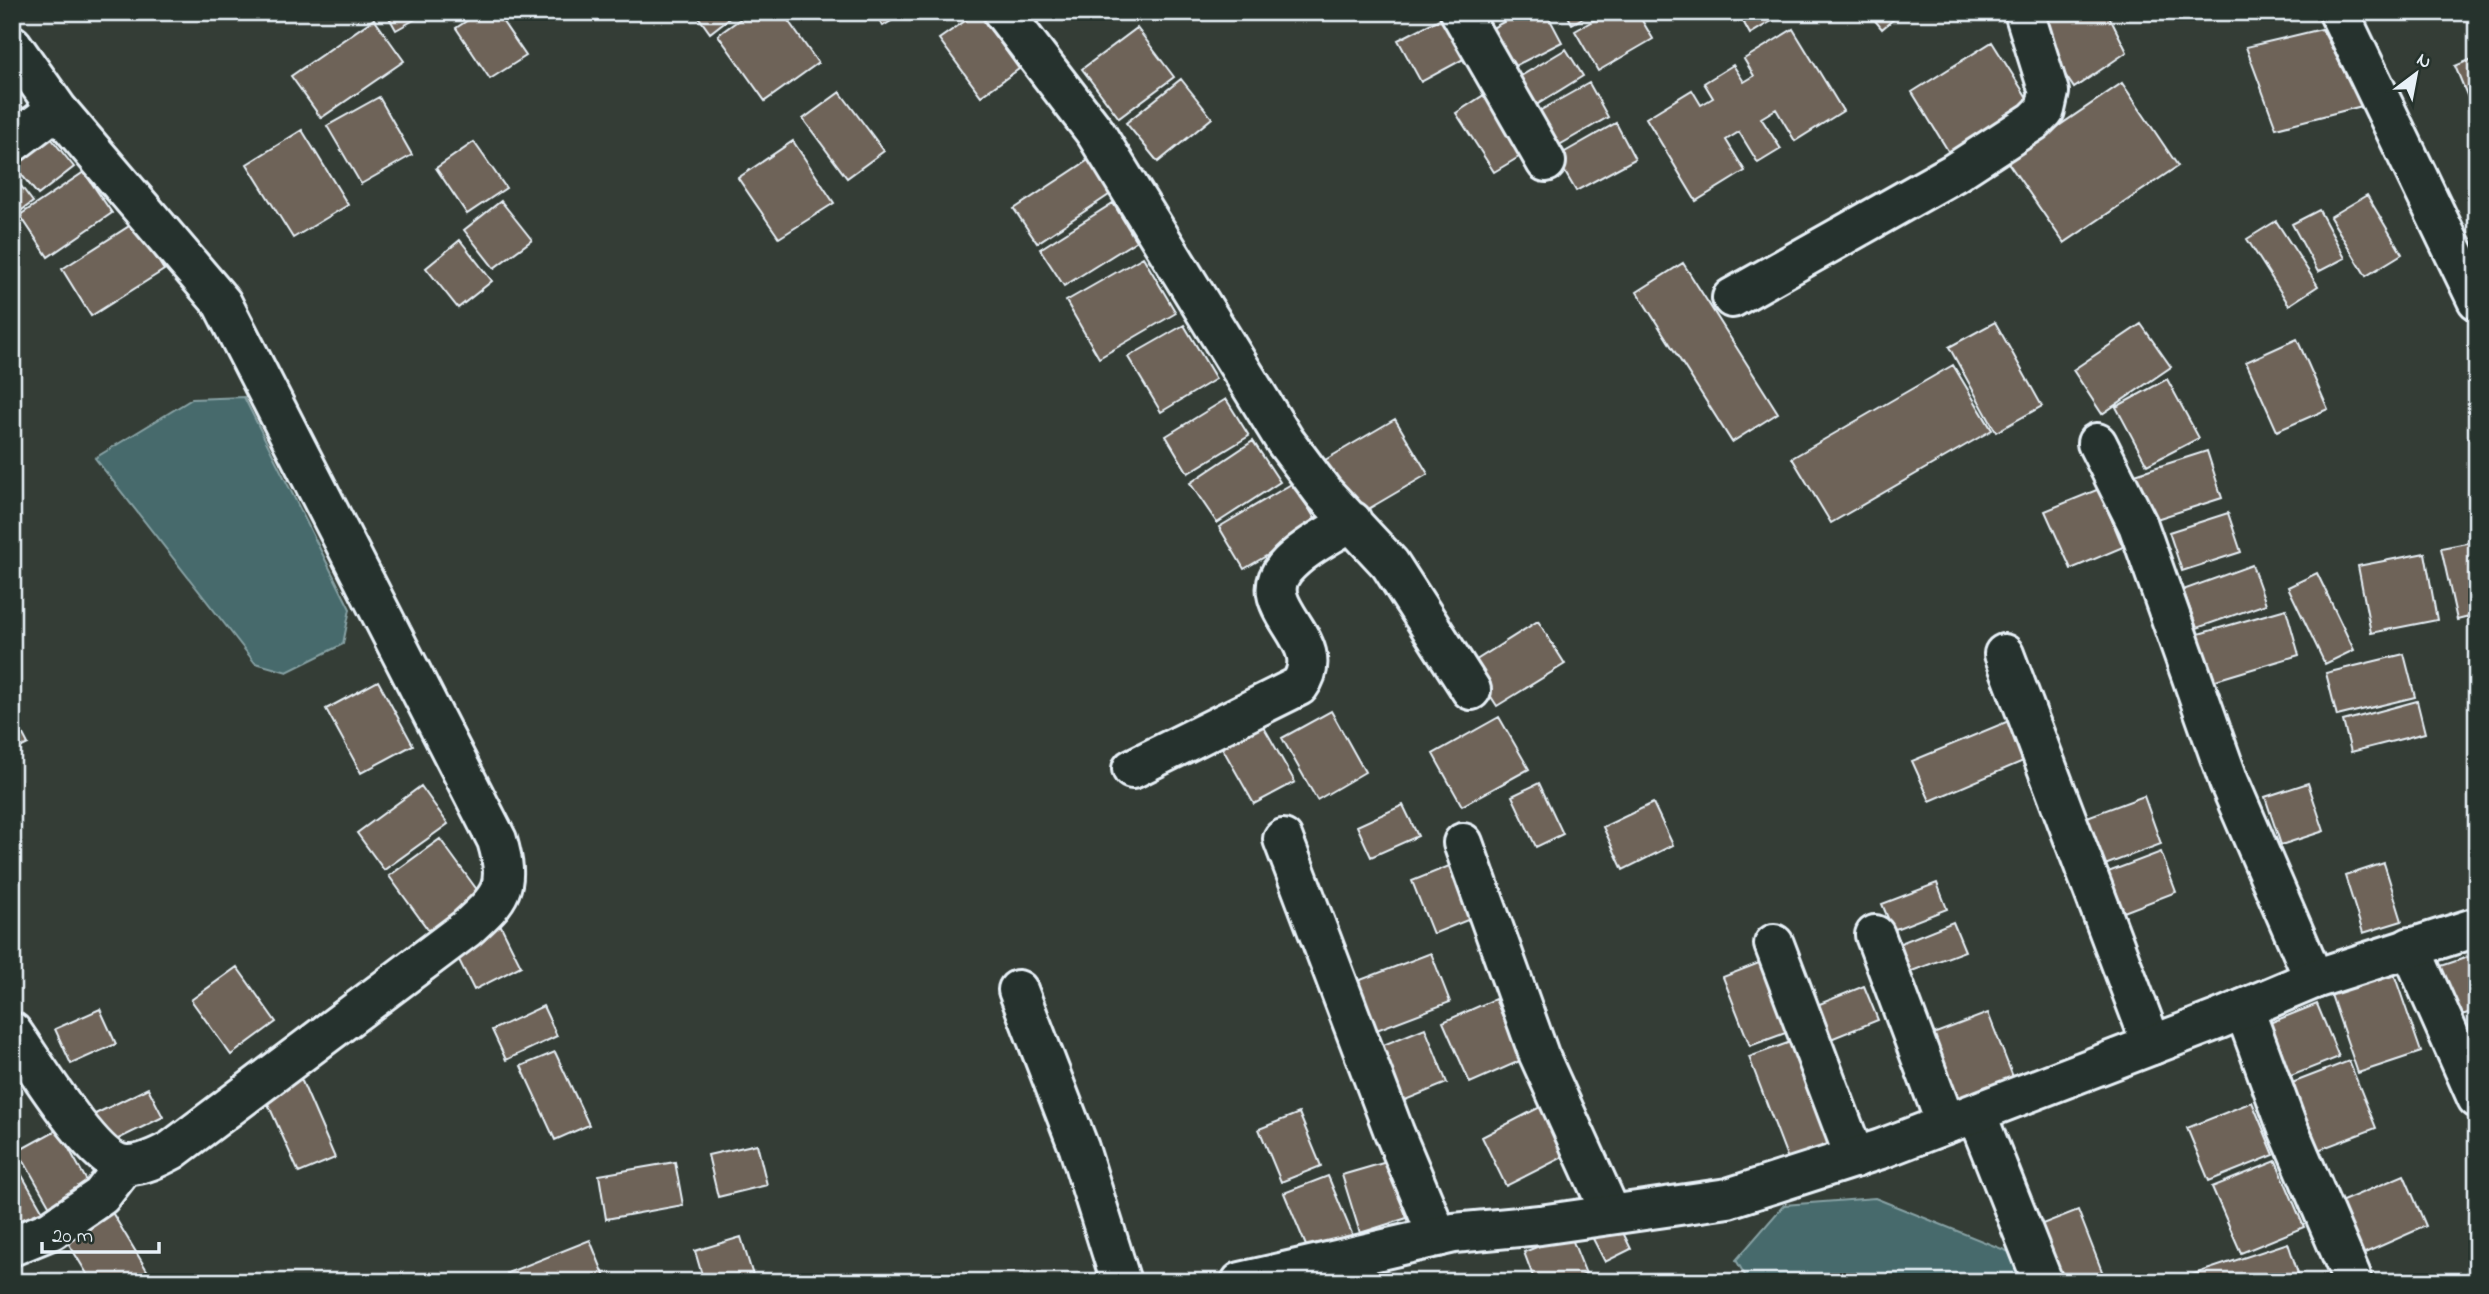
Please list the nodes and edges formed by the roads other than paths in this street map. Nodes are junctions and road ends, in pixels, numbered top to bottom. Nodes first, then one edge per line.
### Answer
1 (1003, 12) edge
2 (1460, 12) edge
3 (2024, 12) edge
4 (2339, 13) edge
5 (12, 45) edge
6 (57, 108) junction
7 (12, 143) edge
8 (1546, 162) dead end
9 (1732, 298) dead end
10 (2477, 300) edge
11 (2098, 443) dead end
12 (1352, 521) junction
13 (2004, 654) dead end
14 (1471, 690) dead end
15 (1132, 769) dead end
16 (1283, 839) dead end
17 (1463, 843) dead end
18 (2477, 927) edge
19 (1875, 935) dead end
20 (1774, 944) dead end
21 (2410, 947) junction
22 (2314, 979) junction
23 (1018, 990) dead end
24 (2244, 1009) junction
25 (12, 1032) edge
26 (2152, 1045) junction
27 (2477, 1098) edge
28 (1961, 1119) junction
29 (1855, 1158) junction
30 (125, 1165) junction
31 (1611, 1214) junction
32 (1438, 1237) junction
33 (12, 1246) edge
34 (2351, 1276) dead end
35 (1121, 1282) edge
36 (1241, 1282) edge
37 (2043, 1282) edge

1 - 12 street
2 - 8 street
3 - 9 street
4 - 10 street
5 - 6 street
6 - 7 street
6 - 30 street
11 - 22 street
12 - 14 street
12 - 15 street
13 - 26 street
16 - 32 street
17 - 31 street
18 - 21 street
19 - 28 street
20 - 29 street
21 - 22 street
21 - 27 street
22 - 24 street
23 - 35 street
24 - 26 street
24 - 34 street
25 - 30 street
26 - 28 street
28 - 29 street
28 - 37 street
29 - 31 street
30 - 33 street
31 - 32 street
32 - 36 street

